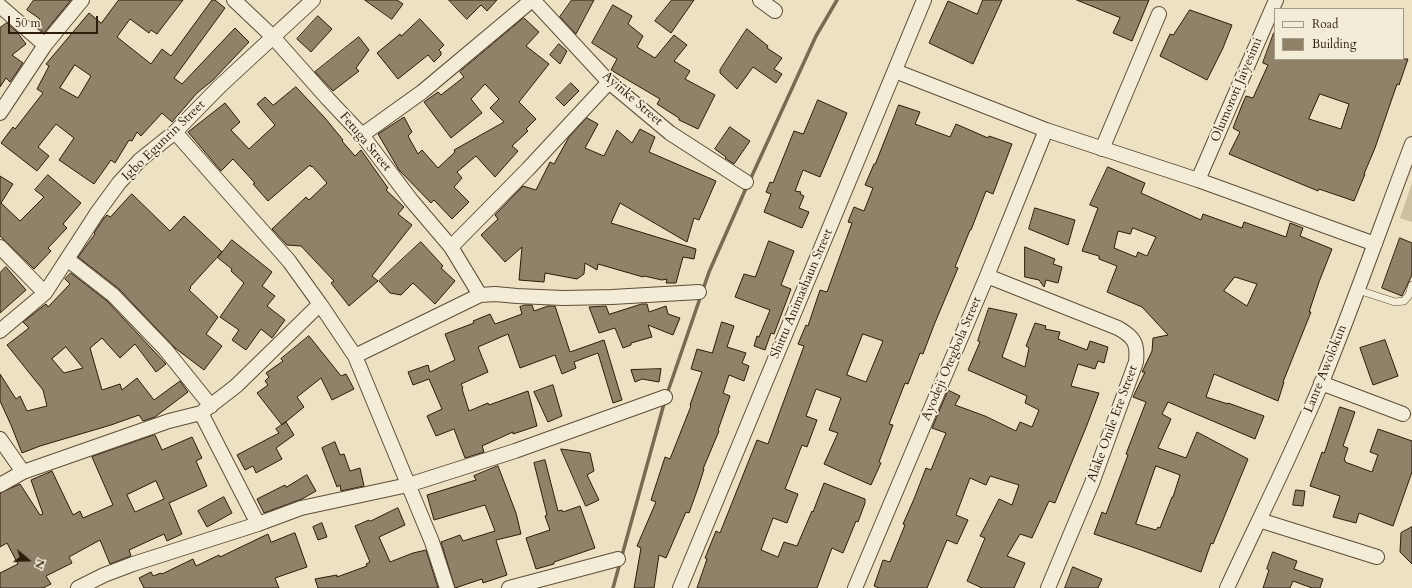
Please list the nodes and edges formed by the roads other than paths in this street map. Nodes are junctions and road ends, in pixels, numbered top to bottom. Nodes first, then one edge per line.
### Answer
1 (82, 0) edge
2 (234, 0) edge
3 (313, 0) edge
4 (533, 0) edge
5 (760, 0) edge
6 (924, 0) edge
7 (1276, 0) edge
8 (0, 6) edge
9 (775, 11) dead end
10 (1159, 14) dead end
11 (273, 37) junction
12 (45, 45) junction
13 (895, 71) junction
14 (609, 82) junction
15 (0, 113) edge
16 (1046, 130) junction
17 (176, 132) junction
18 (362, 135) junction
19 (1412, 144) edge
20 (1102, 149) junction
21 (1198, 180) junction
22 (746, 182) dead end
23 (1375, 244) junction
24 (0, 247) edge
25 (451, 247) junction
26 (67, 259) junction
27 (988, 276) junction
28 (1412, 285) edge
29 (1358, 290) junction
30 (699, 292) dead end
31 (45, 293) junction
32 (480, 296) junction
33 (320, 304) junction
34 (0, 332) edge
35 (355, 356) junction
36 (1321, 383) junction
37 (665, 397) dead end
38 (206, 409) junction
39 (1403, 414) dead end
40 (0, 439) edge
41 (23, 472) junction
42 (0, 485) edge
43 (408, 485) junction
44 (1259, 520) junction
45 (258, 524) junction
46 (1377, 557) dead end
47 (618, 559) dead end
48 (78, 588) edge
49 (447, 588) edge
50 (509, 588) edge
51 (680, 588) edge
52 (855, 588) edge
53 (1048, 588) edge
54 (1227, 588) edge

1 - 12 street
2 - 11 street, Fetuga Street
3 - 11 street, Igbo Egunrin Street
4 - 14 street, Ayinke Street
4 - 18 street
5 - 9 street
6 - 13 street, Shittu Animashaun Street
7 - 21 street, Olumoroti Jaiyesimi
8 - 12 street
10 - 20 street
11 - 17 street, Igbo Egunrin Street
11 - 18 street, Fetuga Street
12 - 15 street
13 - 16 street
13 - 51 street, Shittu Animashaun Street
14 - 22 street, Ayinke Street
14 - 25 street
16 - 20 street
16 - 27 street, Ayodeji Otegbola Street
17 - 26 street, Igbo Egunrin Street
17 - 33 street
18 - 25 street, Fetuga Street
19 - 23 street, Lanre Awolokun
20 - 21 street
21 - 23 street
23 - 29 street, Lanre Awolokun
24 - 31 street
25 - 32 street, Fetuga Street
26 - 31 street, Igbo Egunrin Street
26 - 38 street
27 - 52 street, Ayodeji Otegbola Street
27 - 53 street, Alake Onile Ere Street
28 - 29 lane
29 - 36 street, Lanre Awolokun
30 - 32 street
31 - 34 street, Igbo Egunrin Street
32 - 35 street
33 - 35 street
33 - 38 street
35 - 43 street
36 - 39 street
36 - 44 street, Lanre Awolokun
37 - 43 street
38 - 41 street
38 - 45 street
40 - 41 street
41 - 42 street
43 - 45 street
43 - 49 street
44 - 46 street
44 - 54 street, Lanre Awolokun
45 - 48 street
47 - 50 street

